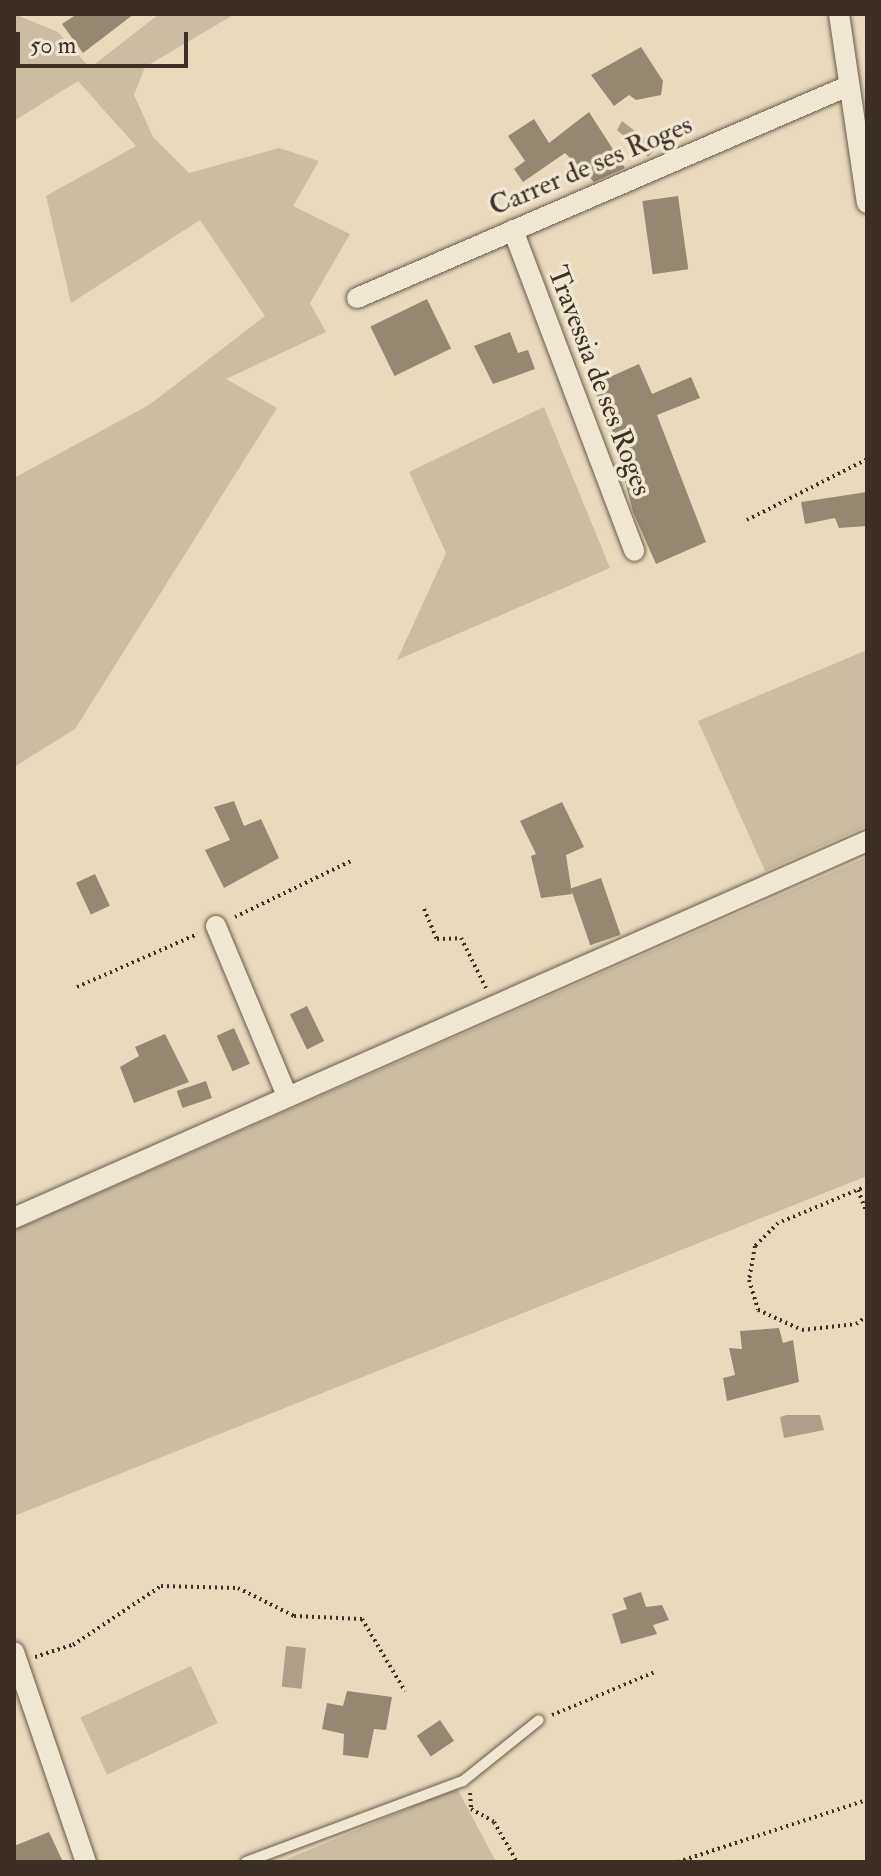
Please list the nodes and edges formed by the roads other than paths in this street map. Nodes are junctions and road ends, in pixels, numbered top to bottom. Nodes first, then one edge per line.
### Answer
1 (839, 14) edge
2 (848, 86) junction
3 (867, 203) edge
4 (513, 230) junction
5 (357, 298) dead end
6 (634, 551) dead end
7 (867, 841) edge
8 (216, 926) dead end
9 (286, 1093) junction
10 (14, 1218) edge
11 (16, 1657) edge
12 (539, 1720) road end
13 (86, 1862) edge
14 (246, 1862) edge

1 - 2 street
2 - 3 street
2 - 4 street, Carrer de ses Roges
4 - 5 street, Carrer de ses Roges
4 - 6 street, Travessia de ses Roges
7 - 9 street
8 - 9 street
9 - 10 street
11 - 13 street
12 - 14 lane

